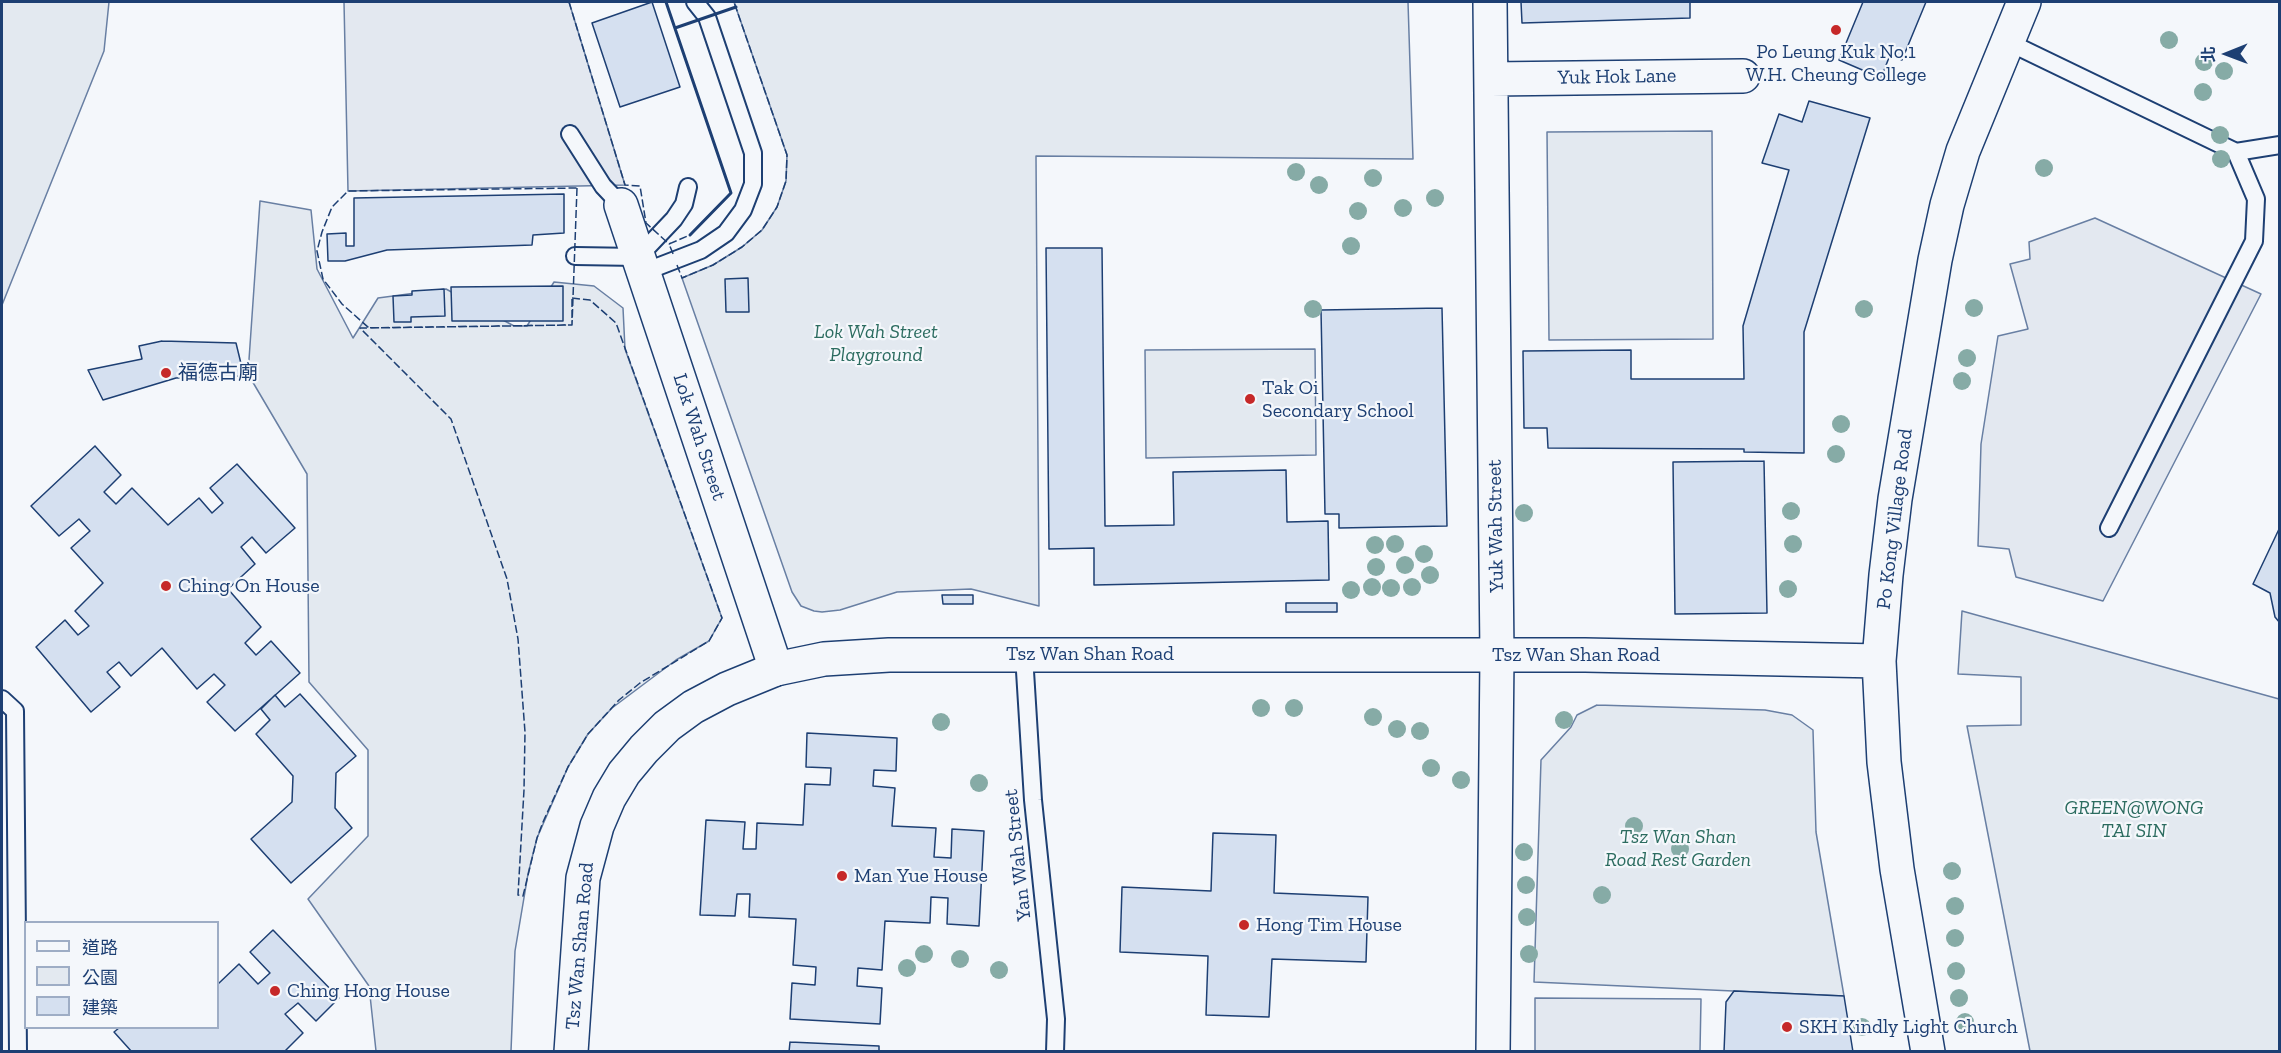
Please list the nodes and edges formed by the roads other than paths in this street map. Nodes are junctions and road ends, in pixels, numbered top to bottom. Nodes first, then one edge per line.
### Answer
1 (695, 2) edge
2 (1490, 2) edge
3 (2024, 2) edge
4 (2006, 41) junction
5 (1743, 75) dead end
6 (1491, 79) junction
7 (570, 134) dead end
8 (2280, 145) edge
9 (2236, 152) junction
10 (688, 187) dead end
11 (621, 205) joint
12 (575, 256) dead end
13 (641, 264) junction
14 (2109, 528) dead end
15 (1024, 655) junction
16 (1497, 655) junction
17 (1879, 661) junction
18 (776, 669) junction
19 (2, 699) edge
20 (18, 1052) edge
21 (571, 1052) edge
22 (1055, 1052) edge
23 (1493, 1052) edge
24 (1928, 1052) edge

1 - 13 lane
2 - 6 main road, Yuk Wah Street
3 - 4 main road, Po Kong Village Road
4 - 9 lane
4 - 17 main road, Po Kong Village Road
5 - 6 main road, Yuk Hok Lane
6 - 16 main road, Yuk Wah Street
7 - 11 lane
8 - 9 lane
9 - 14 lane
10 - 13 lane
11 - 13 main road, Lok Wah Street
12 - 13 lane
13 - 18 main road, Lok Wah Street
15 - 16 main road, Tsz Wan Shan Road
15 - 18 main road, Tsz Wan Shan Road
15 - 22 lane, Yan Wah Street
16 - 17 main road, Tsz Wan Shan Road
16 - 23 main road, Yuk Wah Street
17 - 24 main road, Po Kong Village Road
18 - 21 main road, Tsz Wan Shan Road
19 - 20 lane

